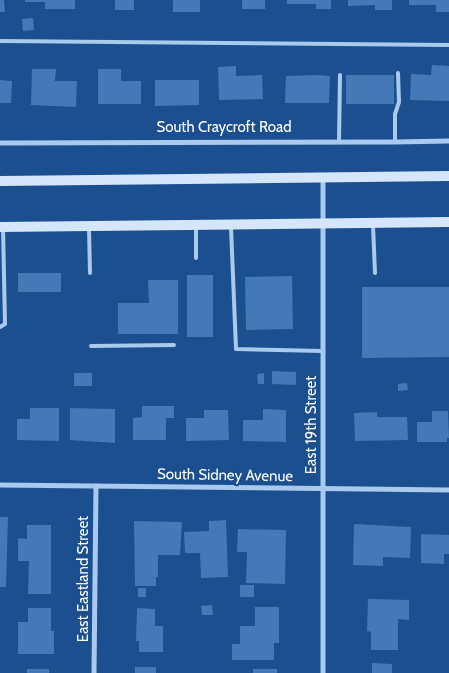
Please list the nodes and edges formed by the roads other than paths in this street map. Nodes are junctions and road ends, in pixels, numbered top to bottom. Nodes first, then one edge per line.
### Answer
1 (0, 41) edge
2 (449, 44) edge
3 (398, 73) dead end
4 (340, 75) dead end
5 (339, 141) junction
6 (449, 141) edge
7 (395, 142) junction
8 (0, 143) edge
9 (323, 176) junction
10 (449, 176) edge
11 (0, 181) edge
12 (449, 222) edge
13 (372, 223) junction
14 (231, 224) junction
15 (323, 224) junction
16 (196, 225) junction
17 (89, 226) junction
18 (2, 227) edge
19 (196, 258) dead end
20 (90, 273) dead end
21 (375, 273) dead end
22 (0, 327) edge
23 (174, 345) dead end
24 (91, 346) dead end
25 (322, 351) junction
26 (0, 485) edge
27 (96, 486) junction
28 (324, 489) junction
29 (449, 490) edge
30 (94, 673) edge
31 (323, 673) edge

1 - 2 lane
3 - 7 lane
4 - 5 lane
5 - 7 street, South Craycroft Road
5 - 8 street, South Craycroft Road
6 - 7 street, South Craycroft Road
9 - 10 main road
9 - 11 main road
9 - 15 street, East 19th Street
12 - 13 main road
13 - 15 main road
13 - 21 lane
14 - 15 main road
14 - 16 main road
14 - 25 lane
15 - 25 street, East 19th Street
16 - 17 main road
16 - 19 lane
17 - 18 main road
17 - 20 lane
18 - 22 lane
23 - 24 lane
25 - 28 street, East 19th Street
26 - 27 street, South Sidney Avenue
27 - 28 street, South Sidney Avenue
27 - 30 street, East Eastland Street
28 - 29 street, South Sidney Avenue
28 - 31 street, East 19th Street

